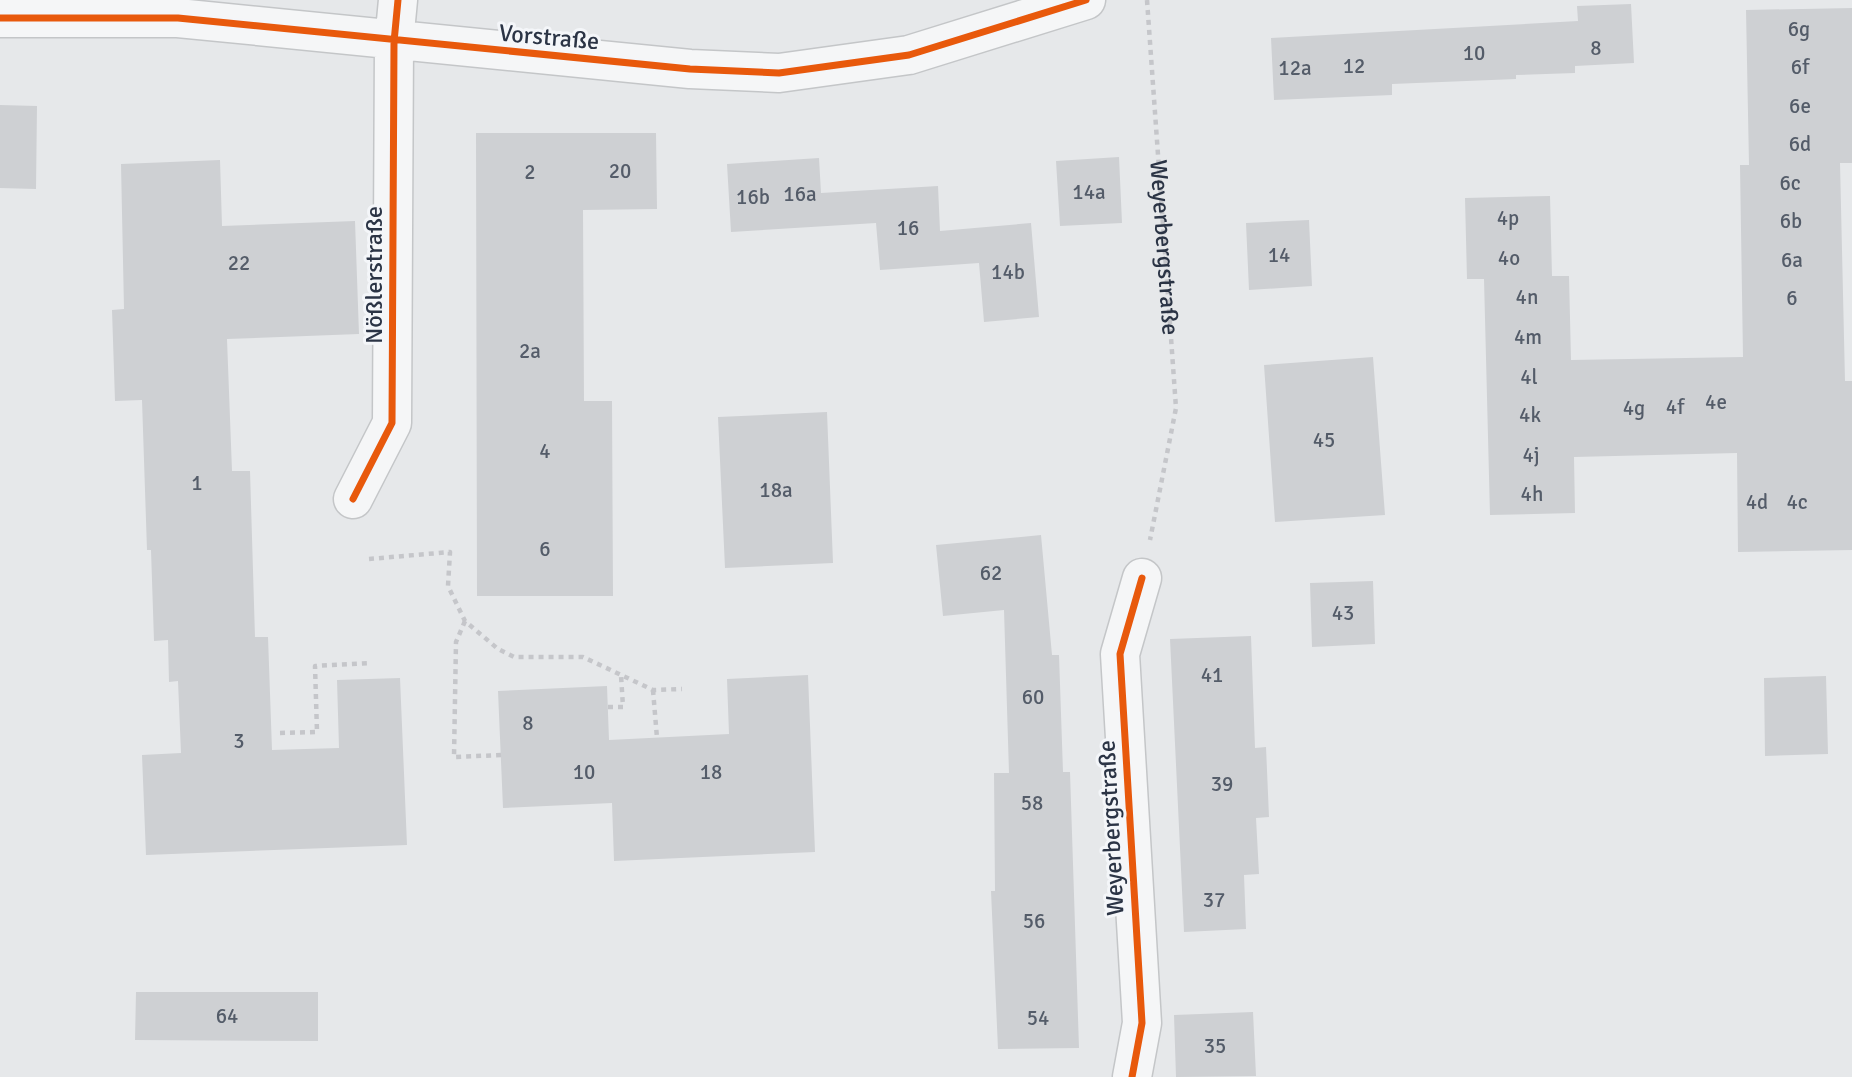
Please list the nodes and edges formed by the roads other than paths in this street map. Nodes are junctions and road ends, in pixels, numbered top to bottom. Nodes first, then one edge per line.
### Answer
1 (398, 0) edge
2 (1086, 0) edge
3 (0, 18) edge
4 (394, 42) junction
5 (353, 499) dead end
6 (1142, 578) road end
7 (1132, 1077) edge

1 - 4 street, Nößlerstraße
2 - 4 street, Vorstraße
3 - 4 street, Vorstraße
4 - 5 street, Nößlerstraße
6 - 7 street, Weyerbergstraße

